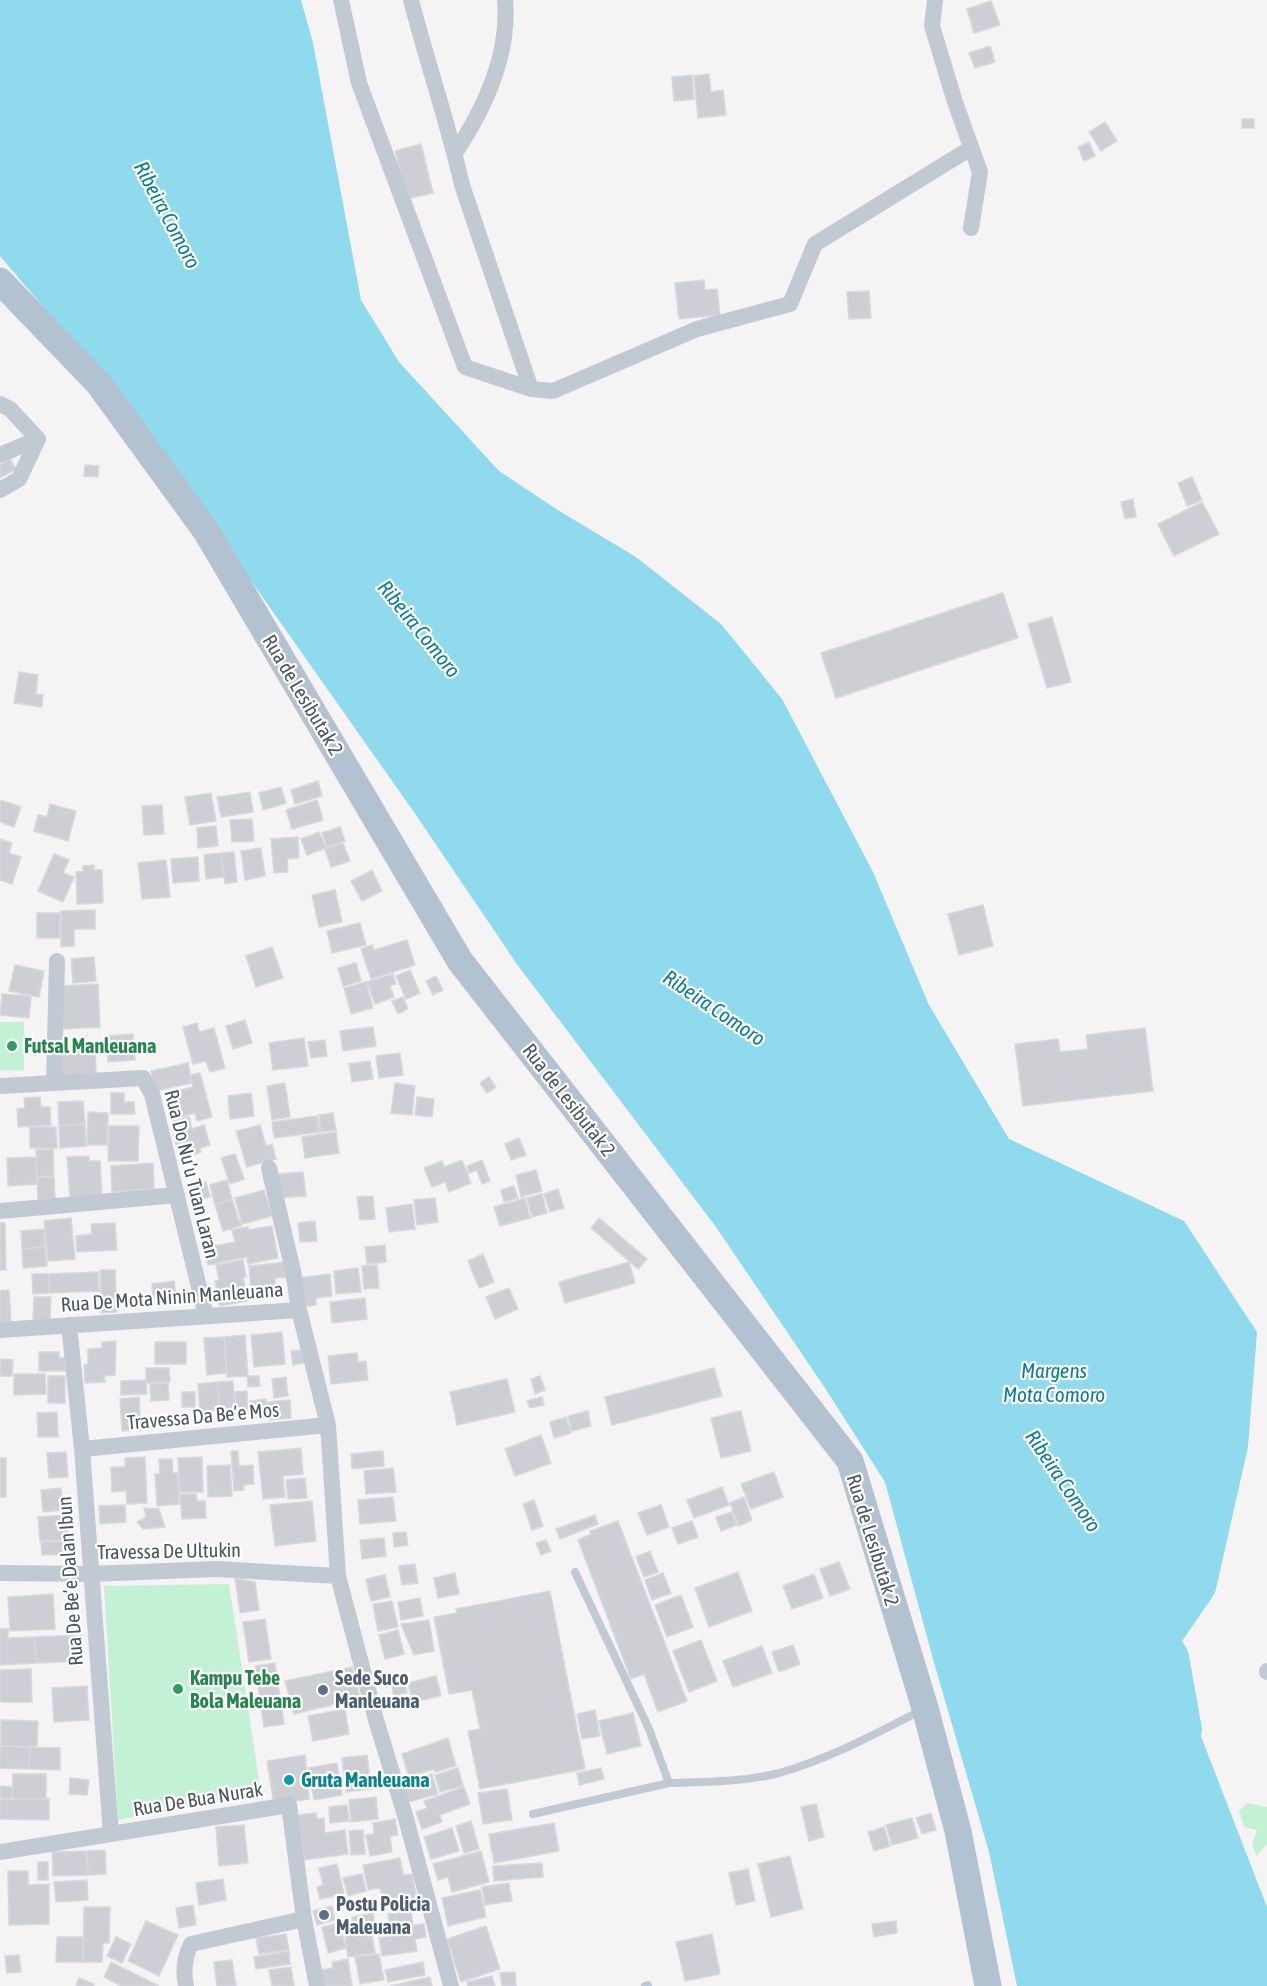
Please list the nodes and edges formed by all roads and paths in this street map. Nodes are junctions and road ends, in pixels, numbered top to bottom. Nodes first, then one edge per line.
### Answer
1 (341, 0) edge
2 (411, 0) edge
3 (505, 0) edge
4 (935, 0) edge
5 (971, 148) junction
6 (455, 153) junction
7 (970, 228) dead end
8 (0, 281) edge
9 (531, 389) junction
10 (0, 404) edge
11 (38, 439) junction
12 (0, 454) edge
13 (0, 490) edge
14 (57, 961) dead end
15 (54, 1083) junction
16 (0, 1086) edge
17 (269, 1168) dead end
18 (177, 1195) junction
19 (0, 1211) edge
20 (299, 1310) junction
21 (206, 1316) junction
22 (69, 1325) junction
23 (0, 1330) edge
24 (328, 1425) junction
25 (82, 1449) junction
26 (575, 1572) dead end
27 (0, 1573) edge
28 (91, 1574) junction
29 (338, 1576) junction
30 (925, 1708) junction
31 (669, 1783) junction
32 (533, 1814) dead end
33 (111, 1834) junction
34 (0, 1852) edge
35 (304, 1919) junction
36 (182, 1982) edge
37 (317, 1986) edge
38 (451, 1986) edge
39 (988, 1986) edge

1 - 9 street
2 - 6 street
3 - 6 street
4 - 5 street
5 - 7 street
5 - 9 street
6 - 9 street
8 - 30 main road, Rua de Lesibutak 2
10 - 11 street
11 - 12 street
11 - 13 street
14 - 15 street
15 - 16 street, Rua Do Nu’u Tuan Laran
15 - 18 street, Rua Do Nu’u Tuan Laran
17 - 20 street
18 - 19 street
18 - 21 street, Rua Do Nu’u Tuan Laran
20 - 21 street, Rua De Mota Ninin Manleuana
20 - 24 street, Rua De Mota Ninin Manleuana
21 - 22 street, Rua De Mota Ninin Manleuana
22 - 23 street, Rua De Mota Ninin Manleuana
22 - 25 street, Rua De Be’e Dalan Ibun
24 - 25 street, Travessa Da Be’e Mos
24 - 29 street, Rua De Mota Ninin Manleuana
25 - 28 street, Rua De Be’e Dalan Ibun
26 - 31 lane
27 - 28 street, Travessa De Ultukin
28 - 29 street, Travessa De Ultukin
28 - 33 street, Rua De Be’e Dalan Ibun
29 - 38 street, Rua De Mota Ninin Manleuana
30 - 31 lane
30 - 39 main road, Rua de Lesibutak 2
31 - 32 lane
33 - 34 street
33 - 35 street, Rua De Bua Nurak
35 - 36 street
35 - 37 street, Rua De Bua Nurak

